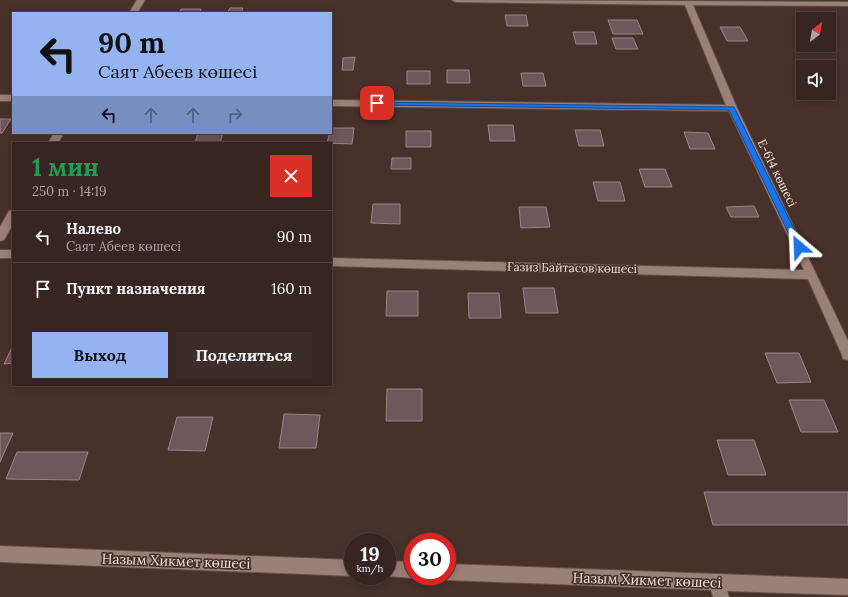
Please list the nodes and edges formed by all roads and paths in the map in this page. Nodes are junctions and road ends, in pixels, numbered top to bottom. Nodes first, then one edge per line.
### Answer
1 (141, 0) edge
2 (456, 0) edge
3 (687, 2) edge
4 (848, 4) edge
5 (134, 12) edge
6 (0, 98) edge
7 (12, 98) edge
8 (332, 103) edge
9 (732, 108) junction
10 (12, 216) edge
11 (0, 236) edge
12 (0, 254) edge
13 (12, 254) edge
14 (332, 262) edge
15 (812, 275) junction
16 (848, 355) edge
17 (0, 554) edge
18 (344, 568) edge
19 (456, 573) edge
20 (848, 586) edge
21 (719, 590) edge

1 - 5 street
2 - 3 street
3 - 4 street
3 - 9 street, Е-614 көшесі
6 - 7 street
8 - 9 street
9 - 15 street, Е-614 көшесі
10 - 11 street
12 - 13 street
14 - 15 street, Ғазиз Байтасов көшесі
15 - 16 street, Е-614 көшесі
17 - 18 street, Назым Хикмет көшесі
19 - 21 street, Назым Хикмет көшесі
20 - 21 street, Назым Хикмет көшесі

